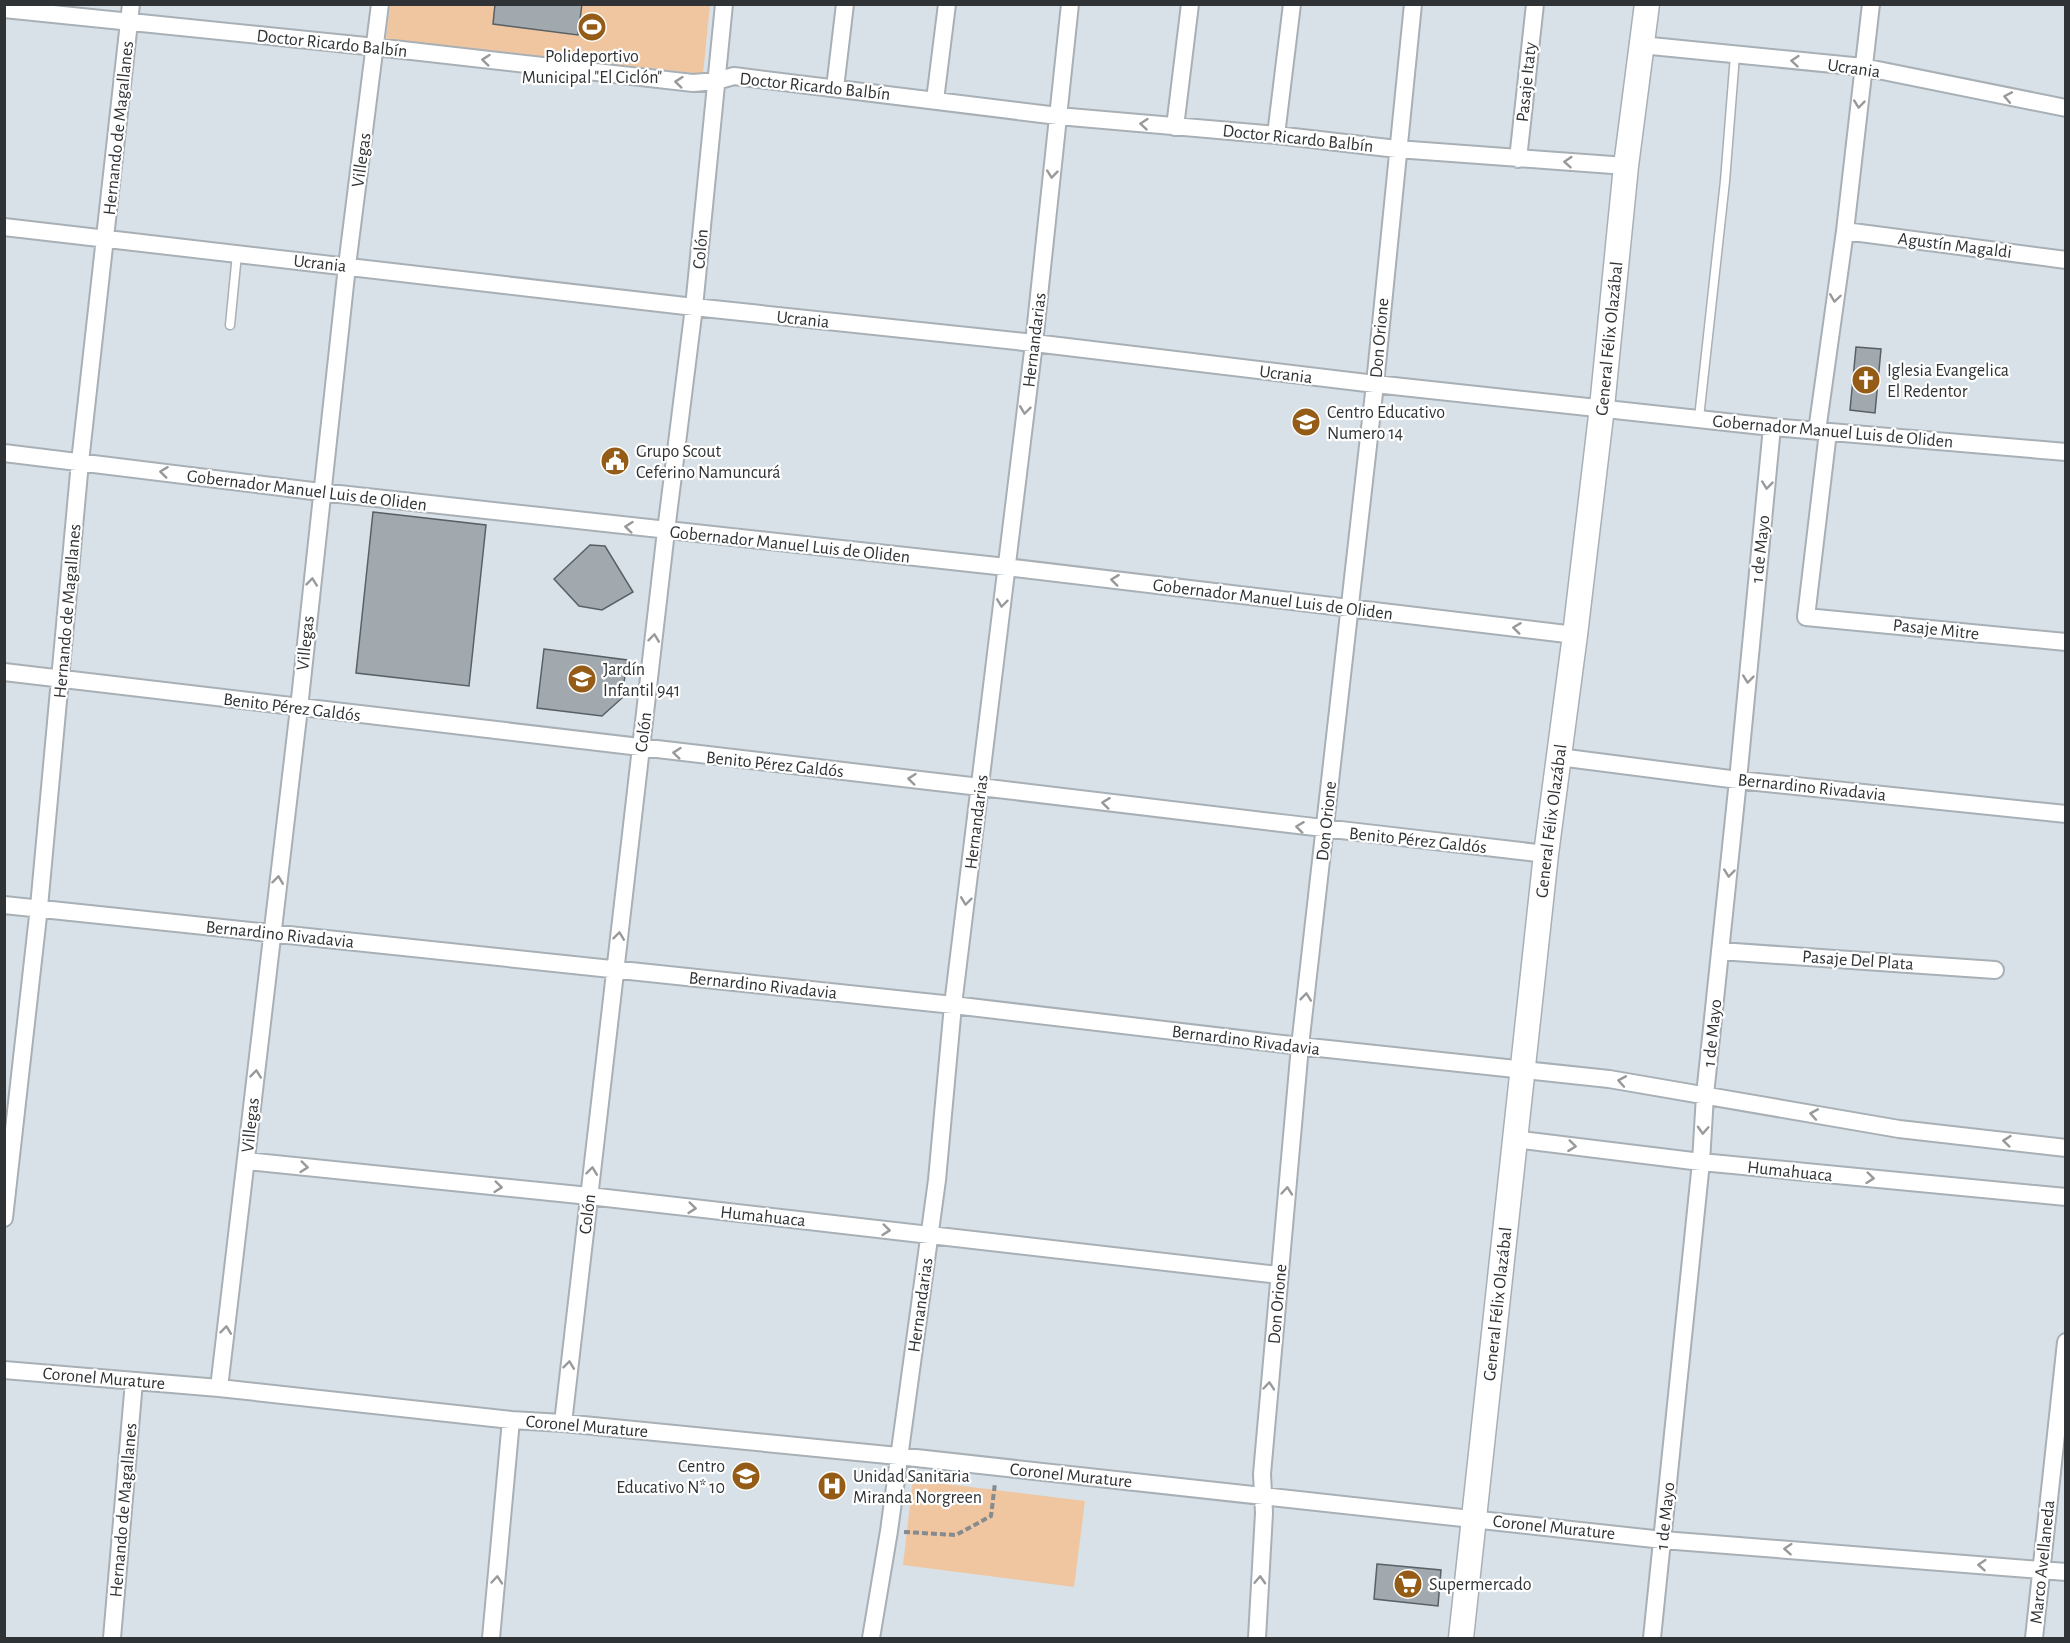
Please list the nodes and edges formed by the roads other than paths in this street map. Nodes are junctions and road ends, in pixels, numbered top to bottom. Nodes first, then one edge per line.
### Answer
1 (131, 4) edge
2 (380, 4) edge
3 (724, 4) edge
4 (845, 4) edge
5 (947, 4) edge
6 (1070, 4) edge
7 (1190, 4) edge
8 (1292, 4) edge
9 (1413, 4) edge
10 (1535, 4) edge
11 (1647, 4) edge
12 (1871, 4) edge
13 (4, 9) edge
14 (130, 23) junction
15 (1641, 45) junction
16 (376, 47) junction
17 (1735, 55) junction
18 (1863, 67) junction
19 (716, 81) junction
20 (836, 88) junction
21 (935, 100) junction
22 (2066, 108) edge
23 (1058, 116) junction
24 (1175, 127) junction
25 (1276, 135) junction
26 (1397, 149) junction
27 (1518, 159) junction
28 (1626, 166) junction
29 (4, 227) edge
30 (1845, 231) junction
31 (105, 239) junction
32 (237, 254) junction
33 (2066, 260) edge
34 (347, 266) junction
35 (694, 307) junction
36 (230, 325) dead end
37 (1034, 343) junction
38 (1375, 384) junction
39 (1602, 407) junction
40 (1699, 418) junction
41 (1772, 427) junction
42 (1823, 431) junction
43 (2066, 452) edge
44 (4, 453) edge
45 (81, 462) junction
46 (321, 492) junction
47 (666, 531) junction
48 (1006, 567) junction
49 (1350, 608) junction
50 (1575, 635) junction
51 (2066, 642) edge
52 (4, 672) edge
53 (60, 679) junction
54 (299, 708) junction
55 (641, 749) junction
56 (1559, 757) junction
57 (1738, 780) junction
58 (981, 787) junction
59 (2066, 814) edge
60 (1325, 830) junction
61 (1546, 854) junction
62 (4, 905) edge
63 (39, 907) junction
64 (271, 934) junction
65 (1720, 951) junction
66 (616, 969) junction
67 (1995, 970) dead end
68 (953, 1005) junction
69 (1300, 1046) junction
70 (1521, 1069) junction
71 (1705, 1095) junction
72 (8, 1139) edge
73 (1514, 1140) junction
74 (2066, 1148) edge
75 (246, 1161) junction
76 (1701, 1162) junction
77 (589, 1196) junction
78 (2066, 1197) edge
79 (4, 1218) edge
80 (929, 1235) junction
81 (1279, 1275) junction
82 (2066, 1342) edge
83 (4, 1370) edge
84 (134, 1381) junction
85 (219, 1388) junction
86 (511, 1420) junction
87 (563, 1423) junction
88 (898, 1456) junction
89 (1263, 1496) junction
90 (1475, 1519) junction
91 (1663, 1540) junction
92 (2041, 1569) junction
93 (2066, 1572) edge
94 (112, 1638) edge
95 (491, 1638) edge
96 (871, 1638) edge
97 (1257, 1638) edge
98 (1461, 1638) edge
99 (1652, 1638) edge
100 (2034, 1638) edge

1 - 14 street, Hernando de Magallanes
2 - 16 street, Villegas
3 - 19 street, Colón
4 - 20 street
5 - 21 street
6 - 23 street, Hernandarias
7 - 24 street
8 - 25 street
9 - 26 street, Don Orione
10 - 27 street, Pasaje Itaty
11 - 15 street, General Félix Olazábal
12 - 18 street
13 - 14 street, Doctor Ricardo Balbín
14 - 16 street, Doctor Ricardo Balbín
14 - 31 street, Hernando de Magallanes
15 - 17 street, Ucrania
15 - 28 street, General Félix Olazábal
19 -> 16 street, Doctor Ricardo Balbín
16 - 34 street, Villegas
18 -> 17 street, Ucrania
17 - 40 lane
22 -> 18 street, Ucrania
18 -> 30 street
19 - 20 street, Doctor Ricardo Balbín
19 - 35 street, Colón
20 - 21 street, Doctor Ricardo Balbín
21 - 23 street, Doctor Ricardo Balbín
24 -> 23 street, Doctor Ricardo Balbín
23 -> 37 street, Hernandarias
24 - 25 street, Doctor Ricardo Balbín
25 - 26 street, Doctor Ricardo Balbín
26 - 27 street, Doctor Ricardo Balbín
26 - 38 street, Don Orione
28 -> 27 street, Doctor Ricardo Balbín
28 - 39 street, General Félix Olazábal
29 - 31 street, Ucrania
30 - 33 street, Agustín Magaldi
30 -> 42 street
31 - 32 street, Ucrania
31 - 45 street, Hernando de Magallanes
32 - 34 street, Ucrania
32 - 36 lane
34 - 35 street, Ucrania
34 - 46 street, Villegas
35 - 37 street, Ucrania
35 - 47 street, Colón
37 - 38 street, Ucrania
37 -> 48 street, Hernandarias
38 - 39 street, Ucrania
38 - 49 street, Don Orione
39 - 40 street, Gobernador Manuel Luis de Oliden
39 - 50 street, General Félix Olazábal
40 - 41 street, Gobernador Manuel Luis de Oliden
41 - 42 street, Gobernador Manuel Luis de Oliden
41 -> 57 street, 1 de Mayo
42 - 43 street, Gobernador Manuel Luis de Oliden
42 - 51 street, Pasaje Mitre
44 - 45 street, Gobernador Manuel Luis de Oliden
46 -> 45 street, Gobernador Manuel Luis de Oliden
45 - 53 street, Hernando de Magallanes
47 -> 46 street, Gobernador Manuel Luis de Oliden
54 -> 46 street, Villegas
47 - 48 street, Gobernador Manuel Luis de Oliden
55 -> 47 street, Colón
49 -> 48 street, Gobernador Manuel Luis de Oliden
48 -> 58 street, Hernandarias
50 -> 49 street, Gobernador Manuel Luis de Oliden
49 - 60 street, Don Orione
50 - 56 street, General Félix Olazábal
52 - 53 street, Benito Pérez Galdós
53 - 54 street, Benito Pérez Galdós
53 - 63 street, Hernando de Magallanes
54 - 55 street, Benito Pérez Galdós
64 -> 54 street, Villegas
58 -> 55 street, Benito Pérez Galdós
66 -> 55 street, Colón
56 - 57 street, Bernardino Rivadavia
56 - 61 street, General Félix Olazábal
57 - 59 street, Bernardino Rivadavia
57 -> 65 street, 1 de Mayo
60 -> 58 street, Benito Pérez Galdós
58 -> 68 street, Hernandarias
60 - 61 street, Benito Pérez Galdós
69 -> 60 street, Don Orione
61 - 70 street, General Félix Olazábal
62 - 63 street, Bernardino Rivadavia
63 - 64 street, Bernardino Rivadavia
63 - 72 street, Hernando de Magallanes
64 - 66 street, Bernardino Rivadavia
75 -> 64 street, Villegas
65 - 67 street, Pasaje Del Plata
65 - 71 street, 1 de Mayo
66 - 68 street, Bernardino Rivadavia
77 -> 66 street, Colón
68 - 69 street, Bernardino Rivadavia
68 - 80 street, Hernandarias
69 - 70 street, Bernardino Rivadavia
81 -> 69 street, Don Orione
71 -> 70 street
70 - 73 street, General Félix Olazábal
74 -> 71 street
71 -> 76 street, 1 de Mayo
72 - 79 street, Hernando de Magallanes
73 -> 76 street, Humahuaca
73 - 90 street, General Félix Olazábal
75 -> 77 street, Humahuaca
85 -> 75 street, Villegas
76 -> 78 street, Humahuaca
76 - 91 street, 1 de Mayo
77 -> 80 street, Humahuaca
87 -> 77 street, Colón
80 - 81 street, Humahuaca
80 - 88 street, Hernandarias
89 -> 81 street, Don Orione
82 - 92 street, Marco Avellaneda
83 - 84 street, Coronel Murature
84 - 85 street, Coronel Murature
84 - 94 street, Hernando de Magallanes
85 - 86 street, Coronel Murature
86 - 87 street, Coronel Murature
95 -> 86 street
87 - 88 street, Coronel Murature
88 - 89 street, Coronel Murature
88 - 96 street, Hernandarias
89 - 90 street, Coronel Murature
97 -> 89 street, Don Orione
90 - 91 street, Coronel Murature
90 - 98 street, General Félix Olazábal
92 -> 91 street, Coronel Murature
91 - 99 street, 1 de Mayo
92 - 93 street, Coronel Murature
92 - 100 street, Marco Avellaneda

